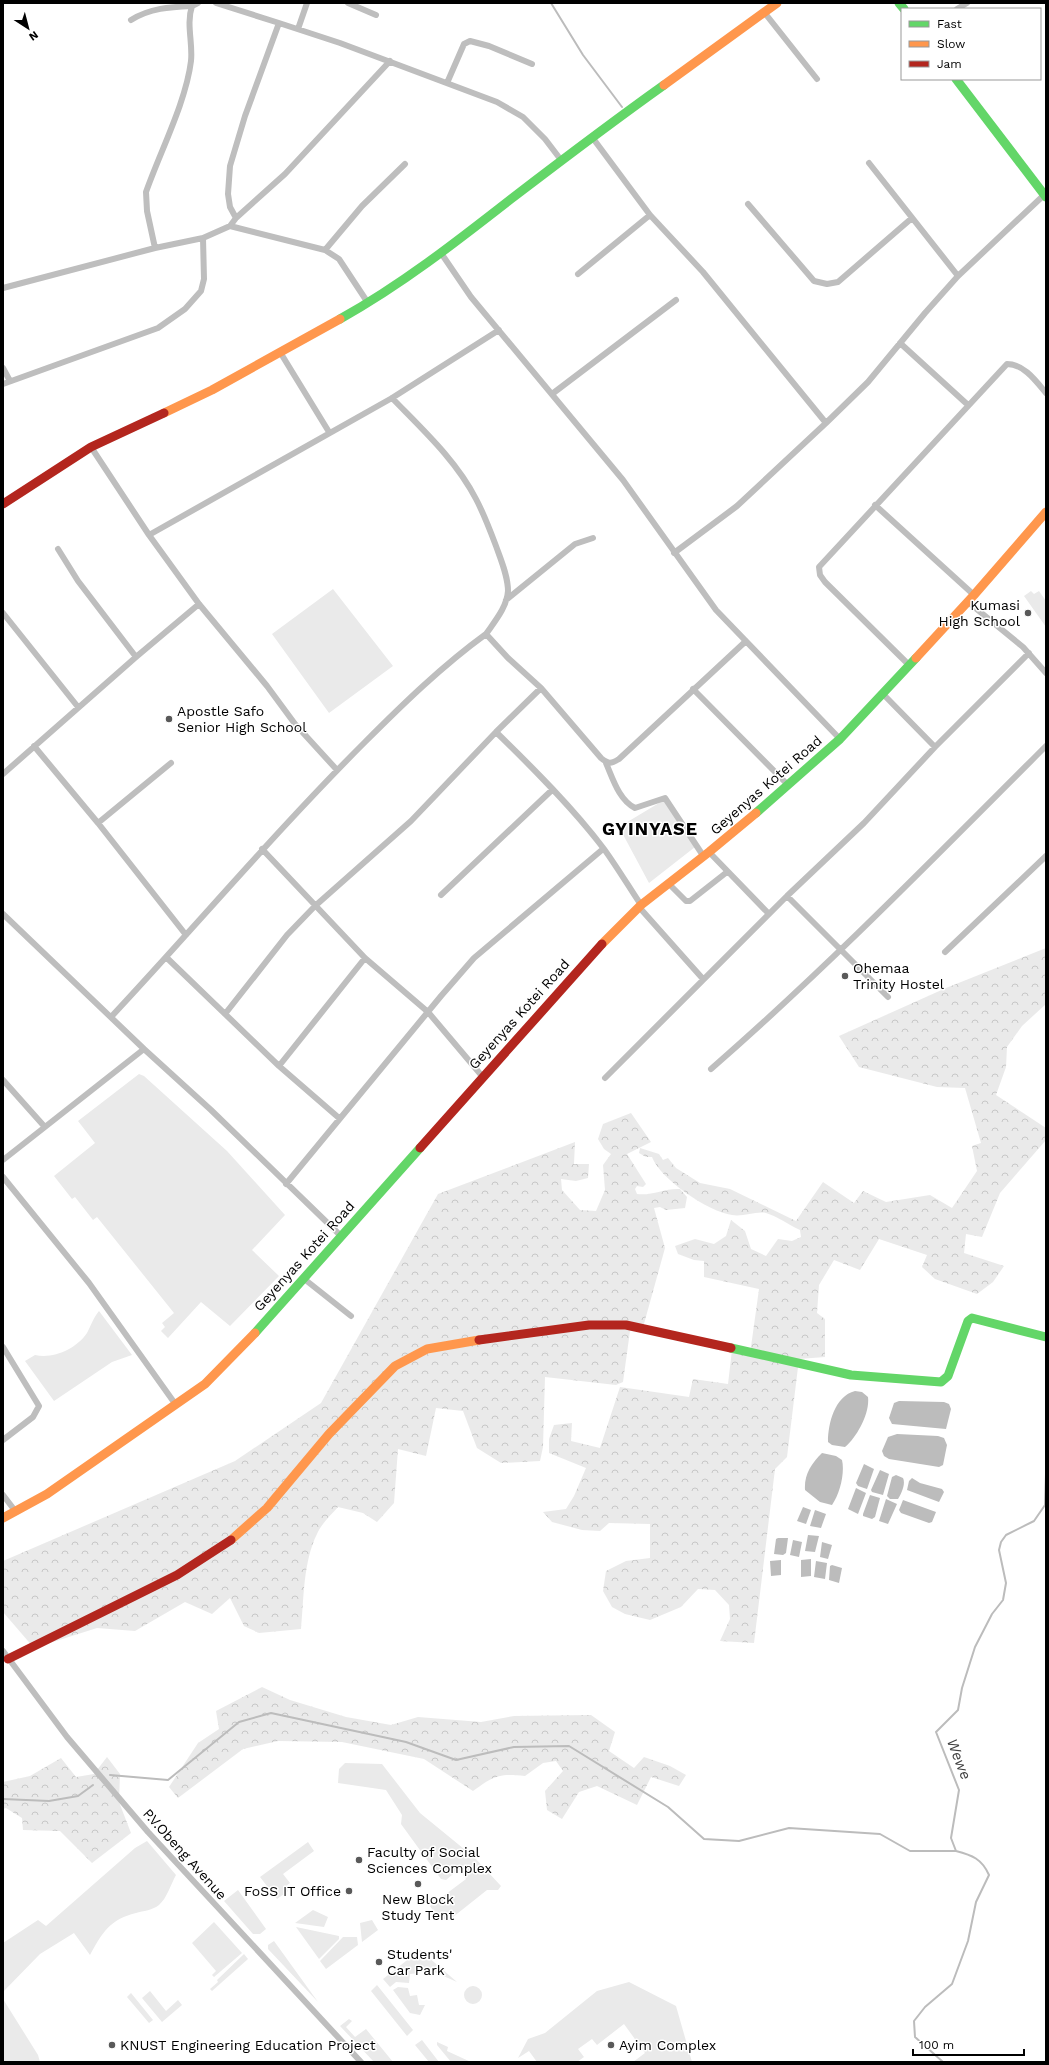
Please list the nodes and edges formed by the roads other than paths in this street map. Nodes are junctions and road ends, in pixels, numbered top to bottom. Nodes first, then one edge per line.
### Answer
1 (216, 3) edge
2 (307, 3) edge
3 (348, 3) edge
4 (777, 3) edge
5 (195, 5) edge
6 (764, 12) junction
7 (376, 15) dead end
8 (131, 20) dead end
9 (279, 23) junction
10 (298, 29) junction
11 (390, 61) junction
12 (532, 64) dead end
13 (817, 79) dead end
14 (957, 80) edge
15 (447, 83) junction
16 (592, 137) junction
17 (561, 160) junction
18 (869, 163) dead end
19 (405, 164) dead end
20 (1045, 196) edge
21 (748, 204) dead end
22 (650, 215) junction
23 (236, 218) junction
24 (912, 218) junction
25 (230, 226) junction
26 (203, 238) junction
27 (155, 248) junction
28 (325, 250) junction
29 (441, 253) junction
30 (578, 274) dead end
31 (958, 276) junction
32 (3, 288) edge
33 (676, 300) dead end
34 (368, 303) junction
35 (499, 330) junction
36 (900, 343) junction
37 (280, 352) junction
38 (3, 368) edge
39 (10, 381) junction
40 (3, 384) edge
41 (1046, 393) edge
42 (552, 394) junction
43 (392, 398) junction
44 (968, 405) junction
45 (826, 423) junction
46 (330, 432) junction
47 (91, 448) junction
48 (3, 504) edge
49 (875, 505) junction
50 (1046, 512) edge
51 (149, 535) junction
52 (593, 538) dead end
53 (58, 548) dead end
54 (674, 553) junction
55 (971, 598) junction
56 (506, 600) junction
57 (199, 604) junction
58 (3, 613) edge
59 (9, 621) junction
60 (3, 626) edge
61 (486, 634) junction
62 (746, 641) junction
63 (1029, 653) junction
64 (136, 657) junction
65 (909, 664) junction
66 (1046, 673) edge
67 (541, 688) junction
68 (693, 689) junction
69 (884, 694) junction
70 (78, 707) junction
71 (496, 732) junction
72 (840, 739) junction
73 (34, 746) junction
74 (1046, 746) edge
75 (935, 747) junction
76 (171, 763) dead end
77 (606, 763) junction
78 (337, 770) junction
79 (3, 774) edge
80 (788, 786) junction
81 (552, 790) junction
82 (98, 823) junction
83 (262, 849) junction
84 (603, 849) junction
85 (706, 855) junction
86 (1046, 856) edge
87 (727, 872) junction
88 (669, 884) junction
89 (441, 895) dead end
90 (787, 896) junction
91 (314, 906) junction
92 (640, 906) junction
93 (3, 914) edge
94 (769, 914) junction
95 (186, 935) junction
96 (841, 951) junction
97 (945, 952) dead end
98 (167, 958) junction
99 (365, 958) junction
100 (703, 979) junction
101 (888, 997) dead end
102 (428, 1012) junction
103 (225, 1014) junction
104 (111, 1017) junction
105 (144, 1049) junction
106 (279, 1066) junction
107 (711, 1070) dead end
108 (482, 1076) junction
109 (605, 1078) dead end
110 (3, 1080) edge
111 (339, 1118) junction
112 (44, 1126) junction
113 (3, 1160) edge
114 (3, 1177) edge
115 (286, 1184) junction
116 (341, 1236) junction
117 (303, 1278) junction
118 (351, 1316) dead end
119 (1046, 1338) edge
120 (3, 1347) edge
121 (176, 1405) junction
122 (3, 1440) edge
123 (3, 1495) edge
124 (16, 1512) junction
125 (3, 1518) edge
126 (6, 1655) edge
127 (361, 2062) edge

1 - 9 street
2 - 10 street
3 - 7 street
4 - 6 street
5 - 8 street
5 - 27 street
6 - 13 street
6 - 16 street
9 - 10 street
9 - 23 street
10 - 11 street
11 - 15 street
11 - 23 street
12 - 15 street
14 - 20 street
15 - 17 street
16 - 17 street
16 - 22 street
17 - 29 street
18 - 24 street
19 - 28 street
20 - 31 street
21 - 24 street
22 - 30 street
22 - 45 street
23 - 25 street
24 - 31 street
25 - 26 street
25 - 28 street
26 - 27 street
26 - 39 street
27 - 32 street
28 - 34 street
29 - 34 street
29 - 35 street
31 - 36 street
33 - 42 street
34 - 37 street
35 - 42 street
35 - 43 street
36 - 44 street
36 - 45 street
37 - 46 street
37 - 47 street
38 - 39 street
39 - 40 street
41 - 44 street
42 - 54 street
43 - 46 street
43 - 56 street
44 - 49 street
45 - 54 street
46 - 51 street
47 - 48 street
47 - 51 street
49 - 55 street
49 - 65 street
50 - 55 street, Geyenyas Kotei Road
51 - 57 street
52 - 56 street
53 - 64 street
54 - 62 street
55 - 63 street
55 - 65 street, Geyenyas Kotei Road
56 - 61 street
57 - 64 street
57 - 78 street
58 - 59 street
59 - 60 street
59 - 70 street
61 - 67 street
61 - 78 street
62 - 68 street
62 - 72 street
63 - 66 street
63 - 75 street
64 - 70 street
65 - 69 street, Geyenyas Kotei Road
67 - 71 street
67 - 77 street
68 - 77 street
68 - 80 street
69 - 72 street, Geyenyas Kotei Road
69 - 75 street
70 - 73 street
71 - 81 street
71 - 91 street
72 - 80 street, Geyenyas Kotei Road
73 - 79 street
73 - 82 street
74 - 96 street
75 - 90 street
76 - 82 street
77 - 85 street
78 - 83 street
80 - 85 street, Geyenyas Kotei Road
81 - 84 street
81 - 89 street
82 - 95 street
83 - 91 street
83 - 95 street
84 - 92 street
84 - 102 street
85 - 87 street
85 - 88 street, Geyenyas Kotei Road
86 - 97 street
87 - 88 street
87 - 94 street
88 - 92 street, Geyenyas Kotei Road
90 - 94 street
90 - 96 street
91 - 99 street
91 - 103 street
92 - 100 street
92 - 108 street, Geyenyas Kotei Road
93 - 104 street
94 - 100 street
95 - 98 street
96 - 101 street
96 - 107 street
98 - 103 street
98 - 104 street
99 - 102 street
99 - 106 street
100 - 109 street
102 - 108 street
102 - 111 street
103 - 106 street
104 - 105 street
105 - 112 street
105 - 115 street
106 - 111 street
108 - 116 street, Geyenyas Kotei Road
110 - 112 street
111 - 115 street
112 - 113 street
114 - 121 street
115 - 116 street
116 - 117 street, Geyenyas Kotei Road
117 - 118 street
117 - 121 street, Geyenyas Kotei Road
119 - 126 street
120 - 122 street
121 - 124 street, Geyenyas Kotei Road
123 - 124 street
124 - 125 street, Geyenyas Kotei Road
126 - 127 street, P.V.Obeng Avenue

